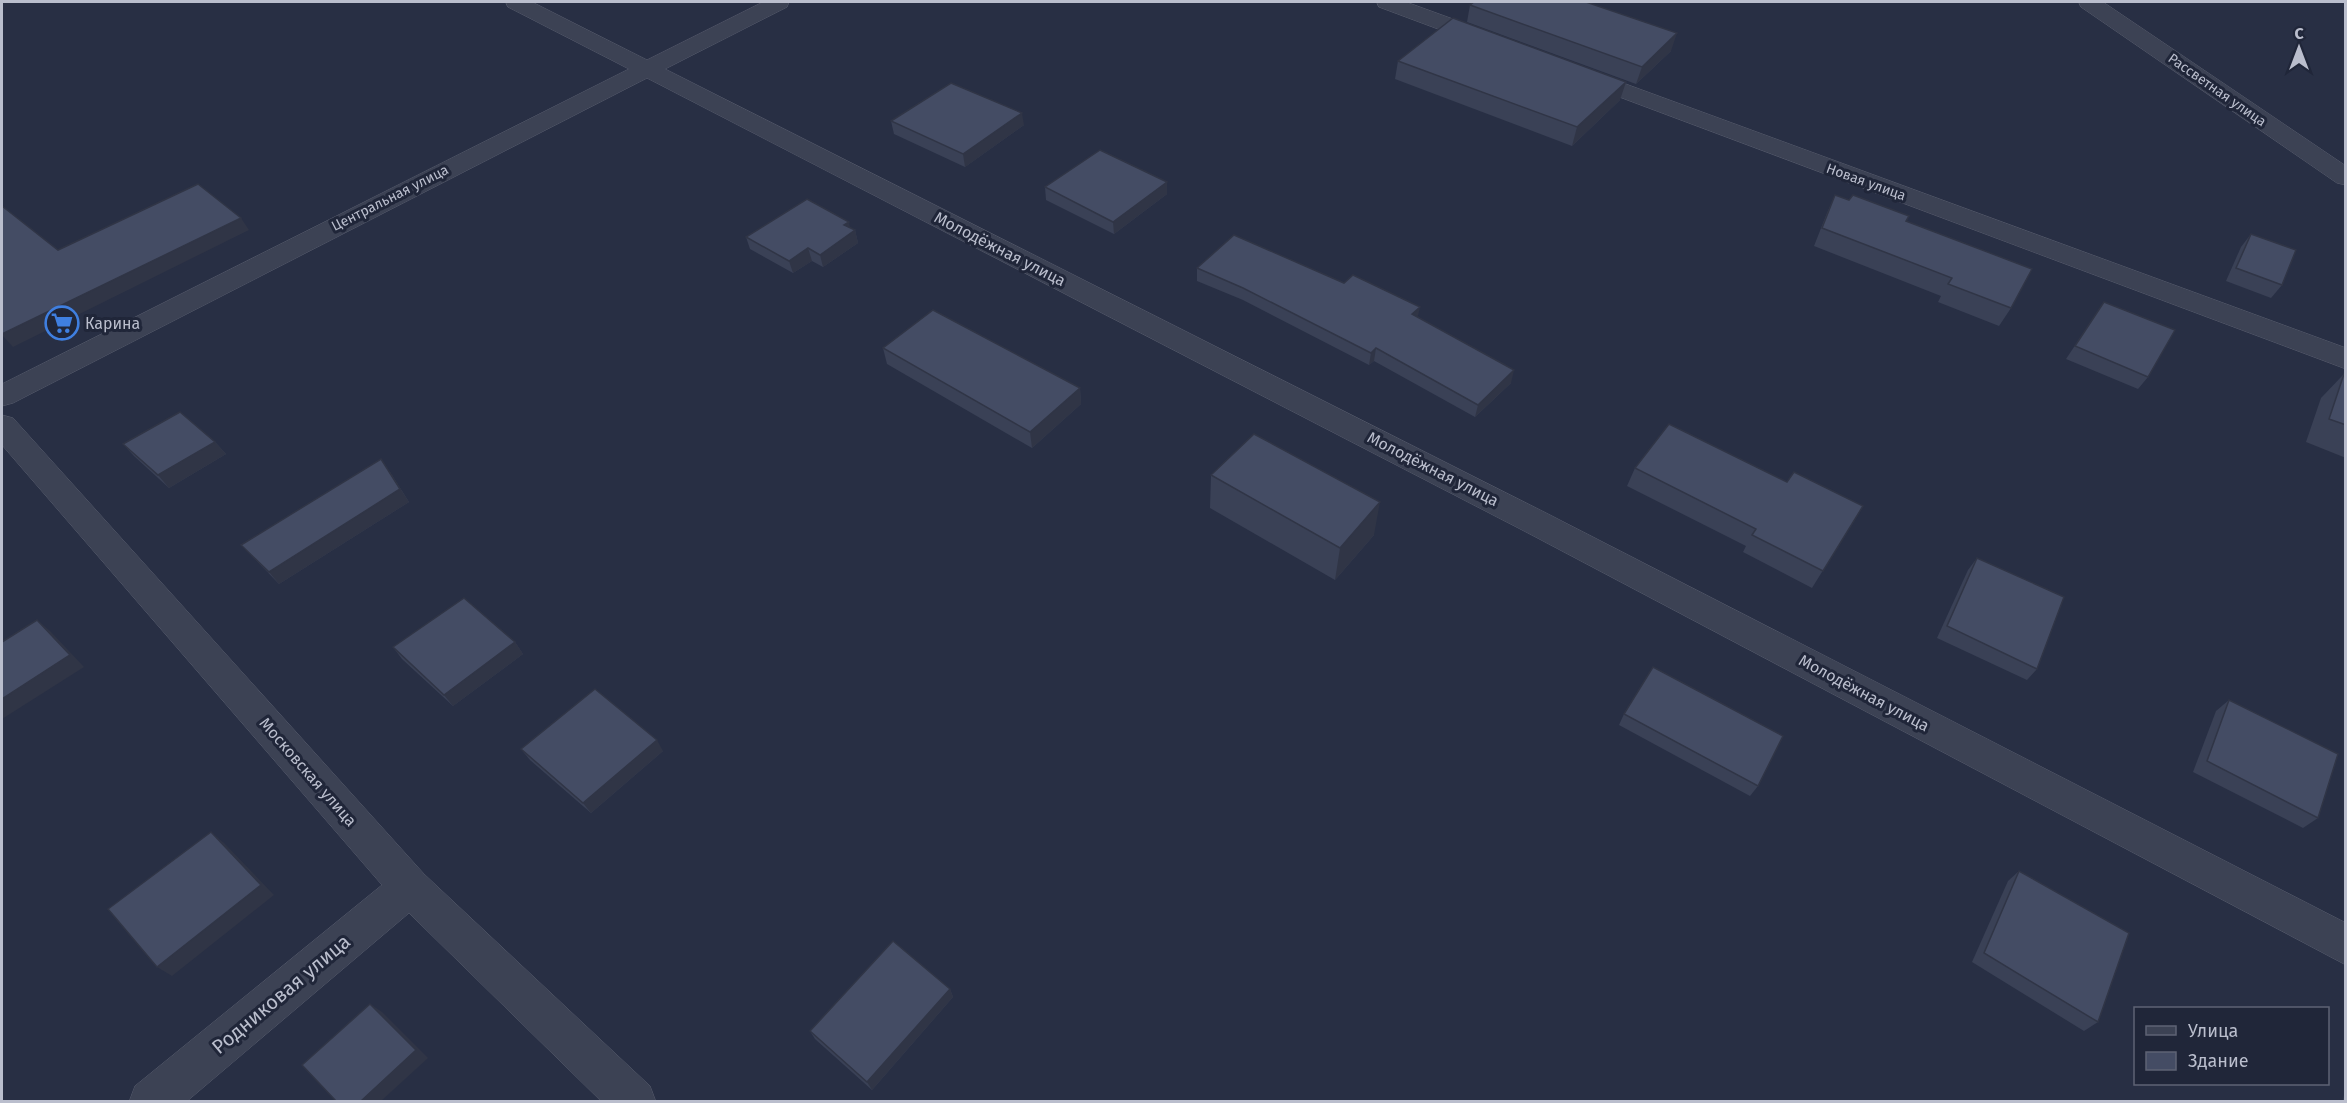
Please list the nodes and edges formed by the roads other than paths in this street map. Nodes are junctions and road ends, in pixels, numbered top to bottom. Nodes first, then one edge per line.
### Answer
1 (516, 2) edge
2 (779, 2) edge
3 (1387, 2) edge
4 (2089, 2) edge
5 (1509, 48) edge
6 (646, 68) junction
7 (1565, 68) edge
8 (2346, 178) edge
9 (2346, 359) edge
10 (2, 396) edge
11 (2, 426) edge
12 (410, 887) junction
13 (2346, 945) edge
14 (151, 1101) edge
15 (634, 1101) edge

1 - 6 street, Молодёжная улица
2 - 6 street, Центральная улица
3 - 5 street
4 - 8 street, Рассветная улица
6 - 10 street, Центральная улица
6 - 13 street, Молодёжная улица
7 - 9 street, Новая улица
11 - 12 street, Московская улица
12 - 14 street, Родниковая улица
12 - 15 street, Московская улица

